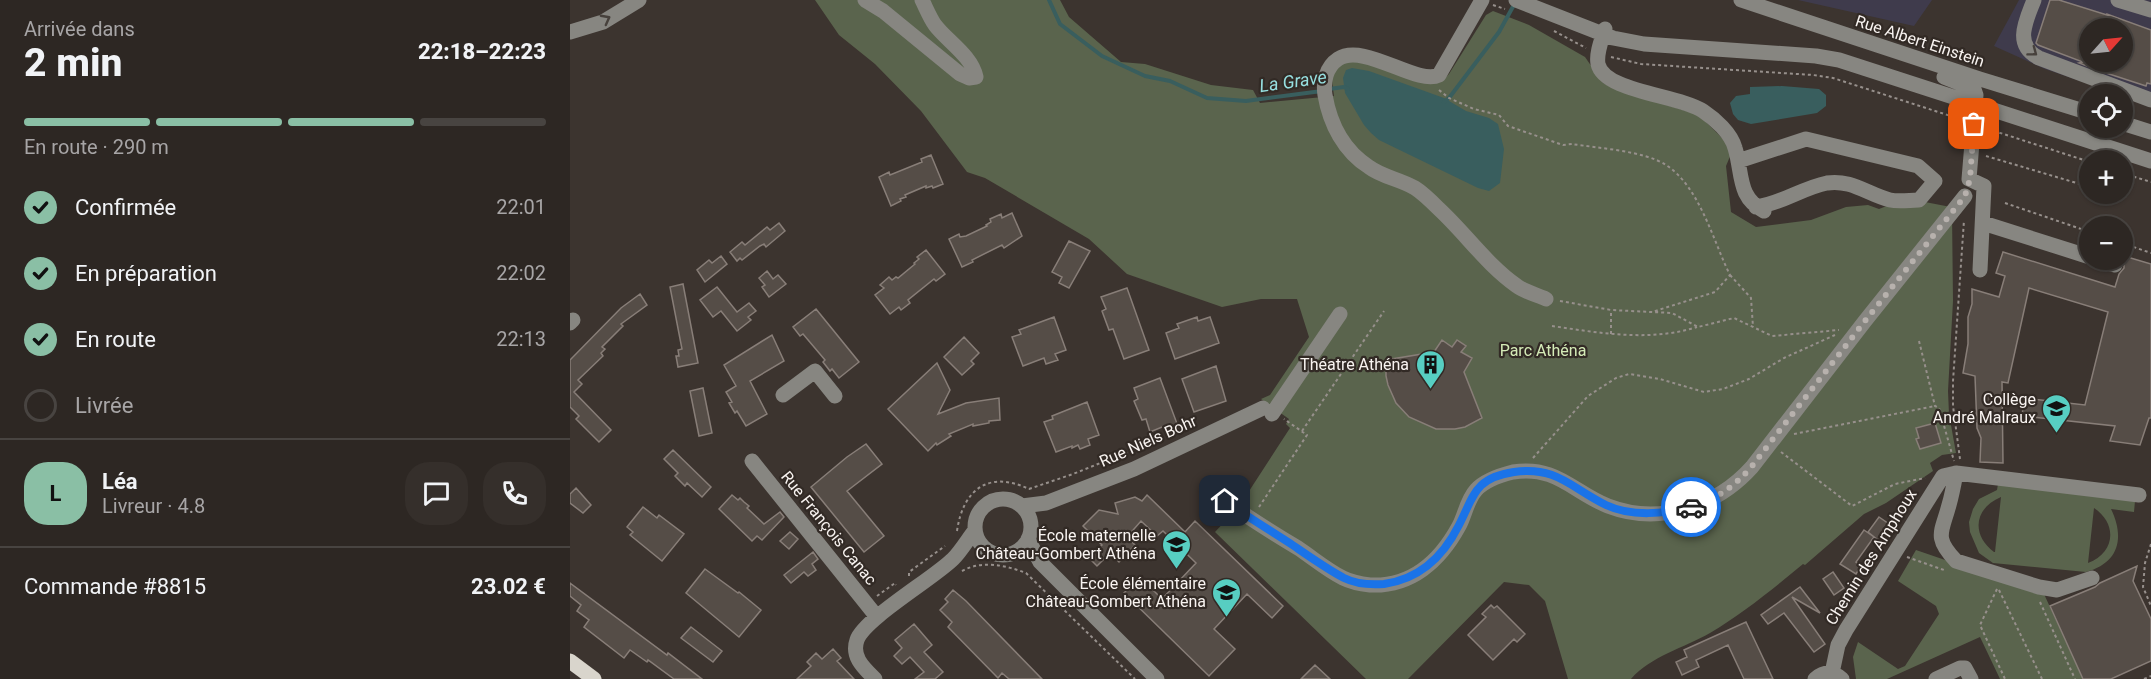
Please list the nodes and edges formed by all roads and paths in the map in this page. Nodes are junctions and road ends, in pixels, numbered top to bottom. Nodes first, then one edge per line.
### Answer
1 (865, 0) edge
2 (922, 0) edge
3 (1482, 0) edge
4 (1516, 0) edge
5 (1741, 0) edge
6 (2034, 0) edge
7 (2118, 0) edge
8 (630, 2) edge
9 (2151, 10) edge
10 (1545, 26) dead end
11 (1604, 31) junction
12 (570, 32) edge
13 (1606, 53) junction
14 (1632, 57) dead end
15 (1920, 59) junction
16 (1824, 72) dead end
17 (1425, 76) junction
18 (2151, 100) edge
19 (1975, 103) junction
20 (2079, 109) edge
21 (1959, 114) dead end
22 (1968, 122) dead end
23 (2133, 126) edge
24 (1989, 129) dead end
25 (2151, 132) edge
26 (1984, 156) dead end
27 (2079, 158) edge
28 (1738, 161) junction
29 (2151, 161) edge
30 (2133, 176) edge
31 (1970, 179) junction
32 (2151, 182) edge
33 (2079, 184) edge
34 (1965, 196) junction
35 (2005, 203) dead end
36 (1964, 220) joint
37 (1983, 223) junction
38 (2079, 228) edge
39 (2133, 247) edge
40 (2151, 253) edge
41 (2079, 254) edge
42 (1980, 270) dead end
43 (1730, 276) junction
44 (1546, 299) joint
45 (1611, 310) junction
46 (1384, 311) dead end
47 (1652, 312) junction
48 (1340, 314) dead end
49 (1552, 326) dead end
50 (1698, 327) junction
51 (1753, 327) junction
52 (1611, 334) junction
53 (1920, 341) dead end
54 (783, 395) dead end
55 (835, 396) dead end
56 (1935, 406) junction
57 (1273, 414) junction
58 (1302, 431) junction
59 (1773, 441) junction
60 (752, 461) dead end
61 (1518, 472) junction
62 (1949, 474) junction
63 (2139, 495) dead end
64 (1225, 501) dead end
65 (1046, 503) junction
66 (1022, 506) junction
67 (1252, 519) junction
68 (1031, 521) junction
69 (975, 530) junction
70 (1029, 539) junction
71 (2151, 544) edge
72 (988, 551) junction
73 (1896, 551) junction
74 (1015, 552) junction
75 (952, 560) junction
76 (1040, 562) junction
77 (1944, 570) dead end
78 (954, 576) dead end
79 (2091, 578) dead end
80 (1998, 588) junction
81 (2008, 591) dead end
82 (904, 597) junction
83 (2039, 601) dead end
84 (867, 604) junction
85 (2151, 606) edge
86 (877, 617) junction
87 (570, 661) edge
88 (1837, 676) edge
89 (2151, 676) edge
90 (594, 679) edge
91 (875, 679) edge
92 (1135, 679) edge
93 (1157, 679) edge
94 (1815, 679) edge
95 (1936, 679) edge
96 (1971, 679) edge
97 (2005, 679) edge
98 (2042, 679) edge
99 (2075, 679) edge
100 (2144, 679) edge

1 - 2 street
3 - 17 street
4 - 11 street
5 - 15 street, Rue Albert Einstein
6 -> 18 street
7 - 9 street
12 -> 8 street
10 - 13 path
11 - 13 street
11 - 19 street
13 - 14 path
13 - 22 path
13 - 28 street
15 - 19 street
15 - 20 street, Rue Albert Einstein
16 - 21 path
17 - 43 path
17 - 44 street
19 - 29 street
19 - 31 street
23 - 25 street
24 - 27 path
26 - 33 path
28 - 28 street
30 - 32 path
31 - 34 street
31 - 37 street
34 - 36 street
34 - 59 street
35 - 38 path
36 - 56 path
37 - 41 street
37 - 42 street
39 - 40 path
43 - 47 path
43 - 51 path
44 - 45 path
45 - 47 path
45 - 52 path
46 - 58 path
47 - 50 path
48 - 57 street
49 - 52 path
50 - 51 path
50 - 52 path
51 - 61 path
53 - 56 path
54 - 55 street
56 - 59 path
57 - 58 path
57 - 65 street, Rue Niels Bohr
58 - 67 path
59 - 61 street
59 - 62 path
60 - 84 street, Rue François Canac
61 - 67 street
62 - 63 street
62 - 73 street, Chemin des Amphoux
62 - 79 street
64 - 67 street
65 - 66 street, Rue Niels Bohr
65 - 68 street, Rue Niels Bohr
66 - 68 street
66 - 69 street
68 - 70 street
69 - 72 street
69 - 75 street
70 - 74 street
70 - 76 street
71 - 85 path
72 - 74 street
72 - 75 street
73 - 77 path
73 - 88 street, Chemin des Amphoux
74 - 76 street
75 - 82 street
76 - 93 street
78 - 92 path
80 - 81 path
80 - 97 path
80 - 98 path
82 - 84 path
82 - 86 street
83 - 99 path
84 - 86 street, Rue François Canac
86 - 91 street
87 - 90 main road
88 - 94 street
89 - 100 path
95 - 96 street

